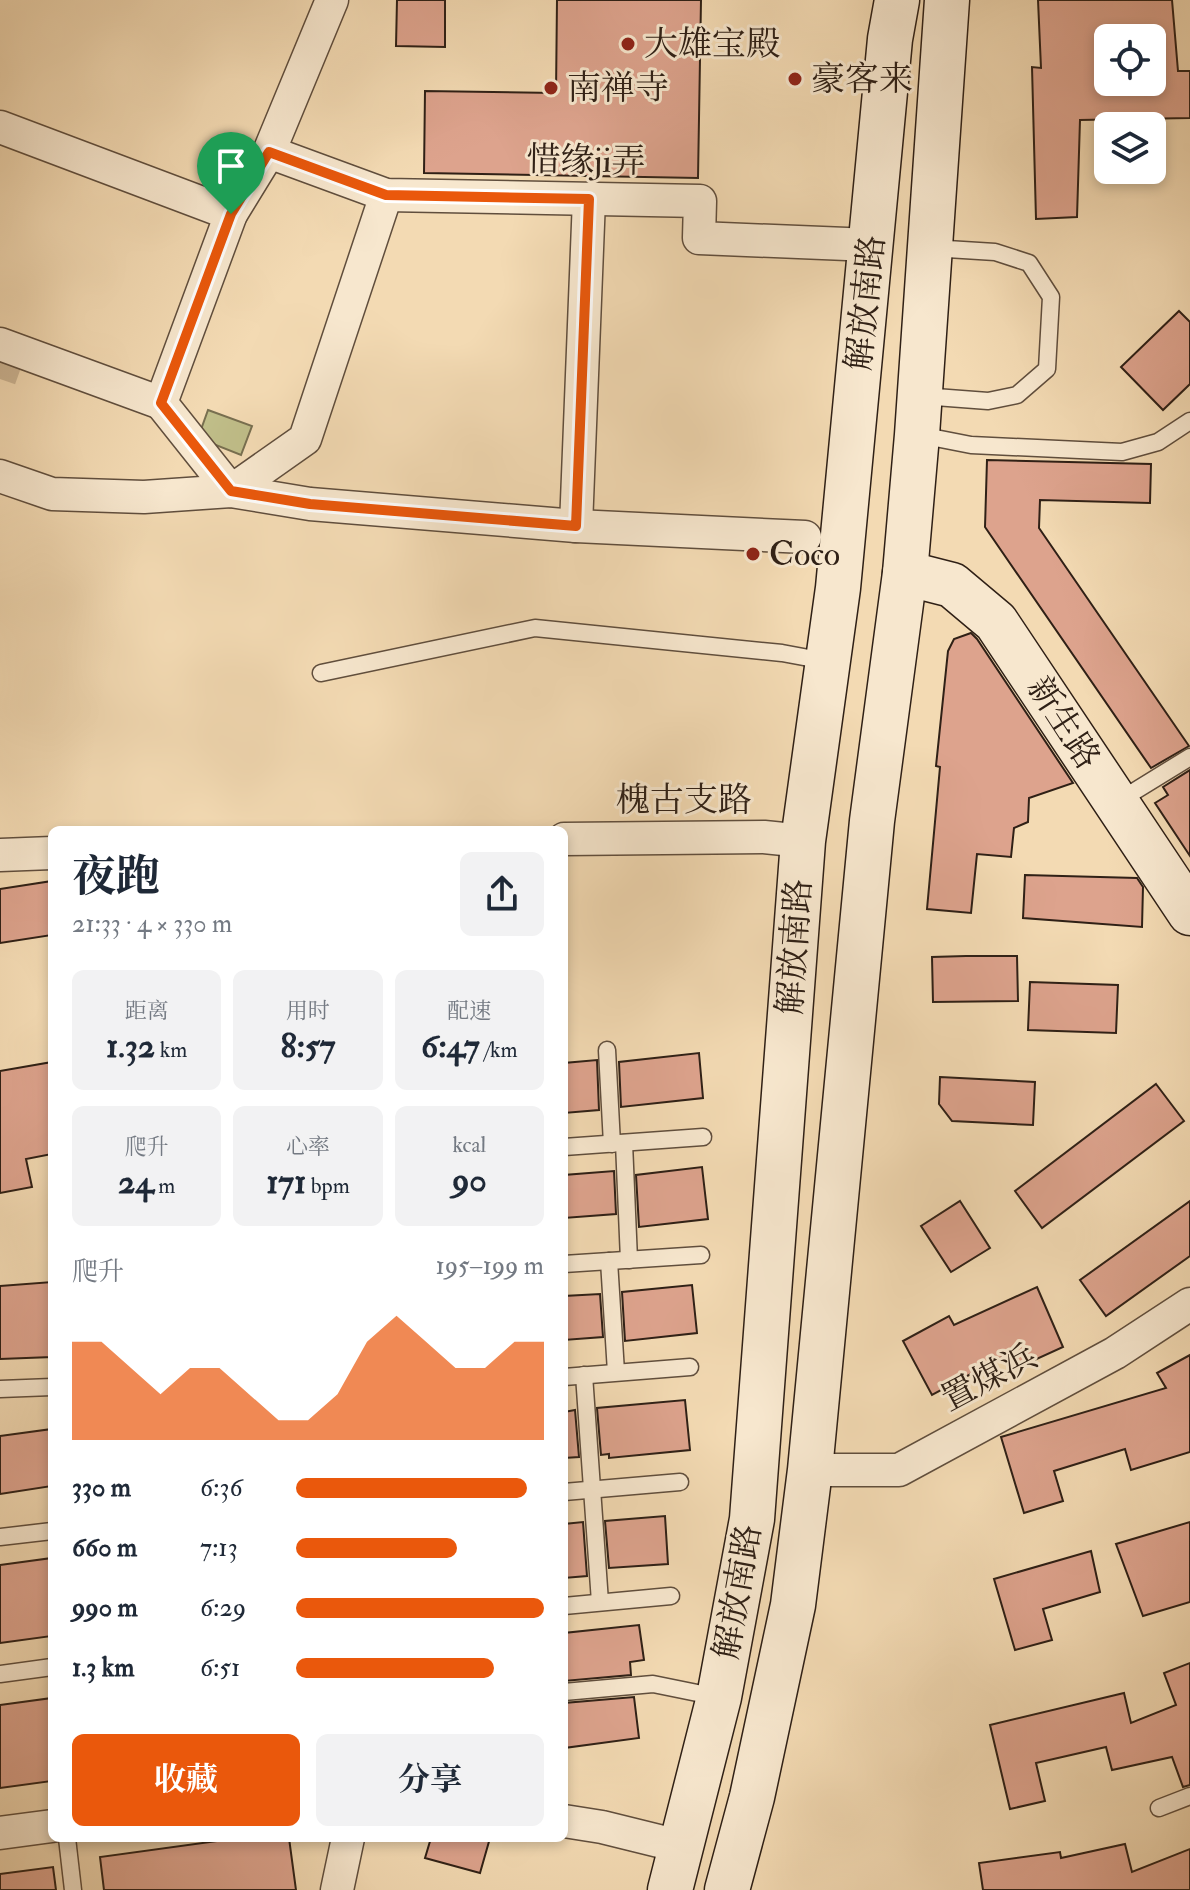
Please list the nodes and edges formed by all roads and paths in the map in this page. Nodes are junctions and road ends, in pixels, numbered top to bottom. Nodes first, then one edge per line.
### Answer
1 (332, 0) edge
2 (897, 0) edge
3 (947, 0) edge
4 (0, 127) edge
5 (269, 152) junction
6 (386, 195) junction
7 (589, 199) junction
8 (231, 214) junction
9 (871, 245) junction
10 (929, 248) junction
11 (0, 344) edge
12 (161, 403) junction
13 (919, 416) junction
14 (1190, 421) edge
15 (0, 476) edge
16 (231, 491) junction
17 (576, 526) junction
18 (805, 537) dead end
19 (905, 573) junction
20 (828, 662) junction
21 (321, 673) dead end
22 (1190, 757) edge
23 (1115, 803) junction
24 (568, 839) edge
25 (803, 841) junction
26 (48, 853) edge
27 (0, 855) edge
28 (1190, 913) edge
29 (607, 1050) dead end
30 (703, 1137) dead end
31 (618, 1144) junction
32 (568, 1147) edge
33 (701, 1255) dead end
34 (629, 1260) junction
35 (609, 1261) junction
36 (568, 1264) edge
37 (1190, 1304) edge
38 (690, 1367) dead end
39 (616, 1372) junction
40 (584, 1375) junction
41 (568, 1377) edge
42 (48, 1387) edge
43 (0, 1389) edge
44 (810, 1470) junction
45 (680, 1482) dead end
46 (592, 1490) junction
47 (568, 1492) edge
48 (48, 1531) edge
49 (0, 1537) edge
50 (671, 1596) dead end
51 (600, 1602) junction
52 (568, 1606) edge
53 (48, 1668) edge
54 (0, 1674) edge
55 (568, 1692) edge
56 (719, 1697) junction
57 (1190, 1796) edge
58 (1159, 1808) dead end
59 (568, 1822) edge
60 (48, 1827) edge
61 (0, 1833) edge
62 (67, 1842) edge
63 (347, 1842) edge
64 (683, 1847) junction
65 (73, 1890) edge
66 (337, 1890) edge
67 (670, 1890) edge
68 (727, 1890) edge

1 - 5 street
2 - 9 main road, 解放南路
3 - 10 main road, 解放南路
4 - 8 street
5 - 6 street, 惜缘ji弄
5 - 8 street
6 - 7 street, 惜缘ji弄
6 - 16 street
7 - 9 street, 惜缘ji弄
7 - 17 street
8 - 12 street
9 - 20 main road, 解放南路
10 - 13 main road, 解放南路
10 - 13 lane
11 - 12 street
12 - 16 street
13 - 14 lane
13 - 19 main road, 解放南路
15 - 16 street
16 - 17 street
17 - 18 street
19 - 23 main road, 新生路
19 - 44 main road, 解放南路
20 - 21 lane
20 - 25 main road, 解放南路
22 - 23 lane
23 - 28 main road, 新生路
24 - 25 street, 槐古支路
25 - 56 main road, 解放南路
26 - 27 street
29 - 31 lane
30 - 31 lane
31 - 32 lane
31 - 34 lane
33 - 34 lane
34 - 35 lane
35 - 36 lane
35 - 39 lane
37 - 44 street, 置煤浜
38 - 39 lane
39 - 40 lane
40 - 41 lane
40 - 46 lane
42 - 43 lane
44 - 68 main road, 解放南路
45 - 46 lane
46 - 47 lane
46 - 51 lane
48 - 49 lane
50 - 51 lane
51 - 52 lane
53 - 54 lane
55 - 56 lane
56 - 64 main road, 解放南路
57 - 58 lane
59 - 64 street
60 - 61 street
62 - 65 lane
63 - 66 street
64 - 67 main road, 解放南路

